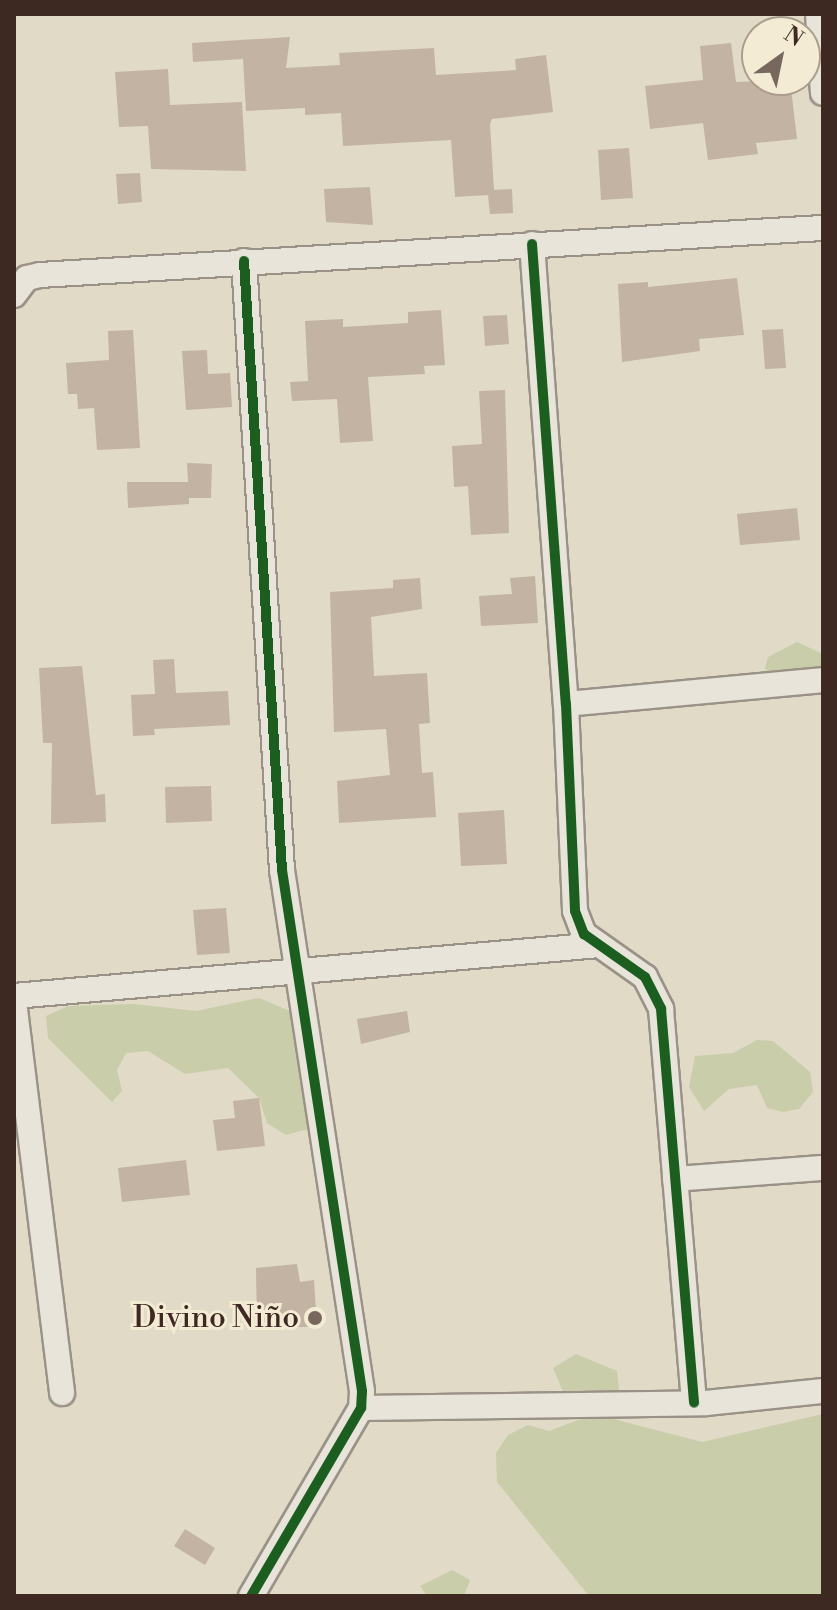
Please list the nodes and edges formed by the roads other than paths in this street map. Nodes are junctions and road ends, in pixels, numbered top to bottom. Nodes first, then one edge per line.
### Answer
1 (818, 14) edge
2 (823, 93) edge
3 (823, 228) edge
4 (532, 244) junction
5 (244, 261) junction
6 (14, 295) edge
7 (823, 680) edge
8 (566, 704) junction
9 (599, 945) junction
10 (300, 972) junction
11 (14, 999) edge
12 (823, 1168) edge
13 (675, 1179) junction
14 (823, 1391) edge
15 (62, 1393) dead end
16 (694, 1403) junction
17 (359, 1410) junction
18 (251, 1596) edge

1 - 2 street
3 - 4 street
4 - 5 street
4 - 8 street
5 - 6 street
5 - 10 street
7 - 8 street
8 - 9 street
9 - 10 street
9 - 13 street
10 - 11 street
10 - 17 street
11 - 15 street
12 - 13 street
13 - 16 street
14 - 16 street
16 - 17 street
17 - 18 street

